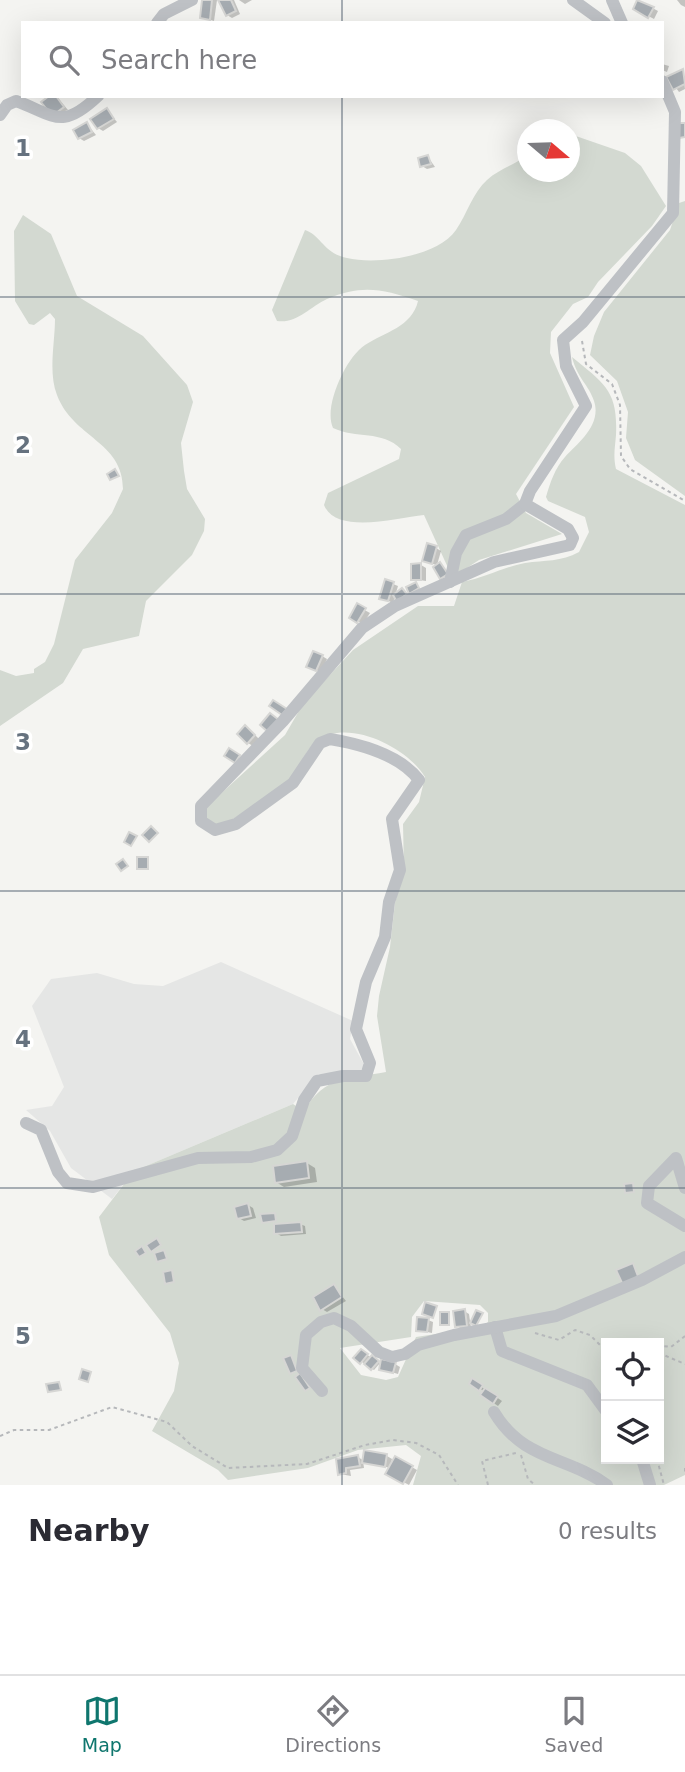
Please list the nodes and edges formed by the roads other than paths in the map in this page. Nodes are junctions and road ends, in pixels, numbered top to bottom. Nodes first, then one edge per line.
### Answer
1 (192, 0) edge
2 (573, 0) edge
3 (612, 0) edge
4 (158, 21) edge
5 (601, 21) edge
6 (621, 21) edge
7 (664, 85) edge
8 (96, 98) edge
9 (0, 116) edge
10 (525, 505) junction
11 (450, 582) junction
12 (26, 1123) dead end
13 (685, 1188) edge
14 (685, 1226) edge
15 (685, 1257) edge
16 (495, 1327) junction
17 (323, 1391) dead end
18 (601, 1404) edge
19 (494, 1412) dead end
20 (644, 1464) edge
21 (607, 1485) edge
22 (650, 1485) edge

1 - 4 street
2 - 5 street
3 - 6 street
7 - 10 street
8 - 9 street
10 - 11 street
10 - 11 street
11 - 12 street
13 - 14 street
15 - 16 street
16 - 17 street
16 - 18 street
19 - 21 street
20 - 22 street

